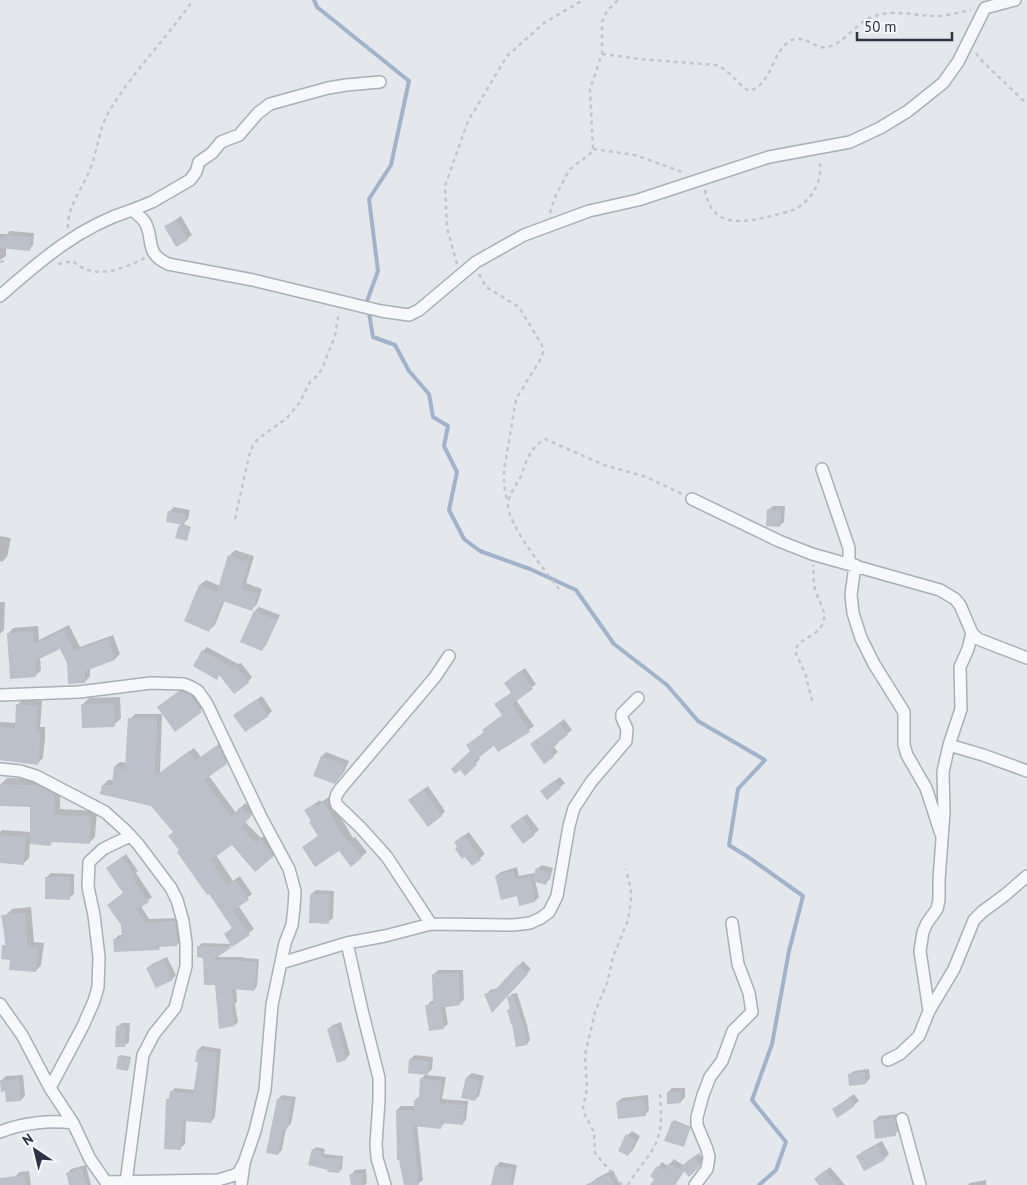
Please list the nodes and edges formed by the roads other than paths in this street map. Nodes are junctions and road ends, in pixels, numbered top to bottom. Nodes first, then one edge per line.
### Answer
1 (1015, 0) edge
2 (380, 82) dead end
3 (132, 210) junction
4 (0, 296) edge
5 (822, 469) dead end
6 (692, 500) road end
7 (852, 564) junction
8 (972, 633) junction
9 (449, 656) dead end
10 (1027, 658) edge
11 (0, 695) edge
12 (638, 698) dead end
13 (949, 745) junction
14 (0, 769) edge
15 (1027, 771) edge
16 (130, 836) junction
17 (942, 838) junction
18 (1027, 876) edge
19 (732, 923) dead end
20 (432, 924) junction
21 (347, 943) junction
22 (282, 963) junction
23 (0, 1004) edge
24 (929, 1011) junction
25 (888, 1060) dead end
26 (50, 1088) junction
27 (902, 1119) dead end
28 (73, 1123) junction
29 (0, 1132) edge
30 (244, 1163) junction
31 (126, 1182) junction
32 (107, 1184) edge
33 (241, 1185) edge
34 (384, 1185) edge
35 (695, 1185) edge
36 (920, 1185) edge

1 - 3 street
2 - 3 street
3 - 4 street
5 - 7 street
6 - 7 street
7 - 8 street
7 - 17 street
8 - 10 street
8 - 13 street
9 - 20 street
11 - 22 street
12 - 20 street
13 - 15 street
13 - 17 street
14 - 16 street
16 - 26 street
16 - 31 street
17 - 24 street
18 - 24 street
19 - 35 street
20 - 21 street
21 - 22 street
21 - 34 street
22 - 30 street
23 - 26 street
24 - 25 street
26 - 28 street
27 - 36 street
28 - 29 street
28 - 32 street
30 - 31 street
30 - 33 street
31 - 32 street

